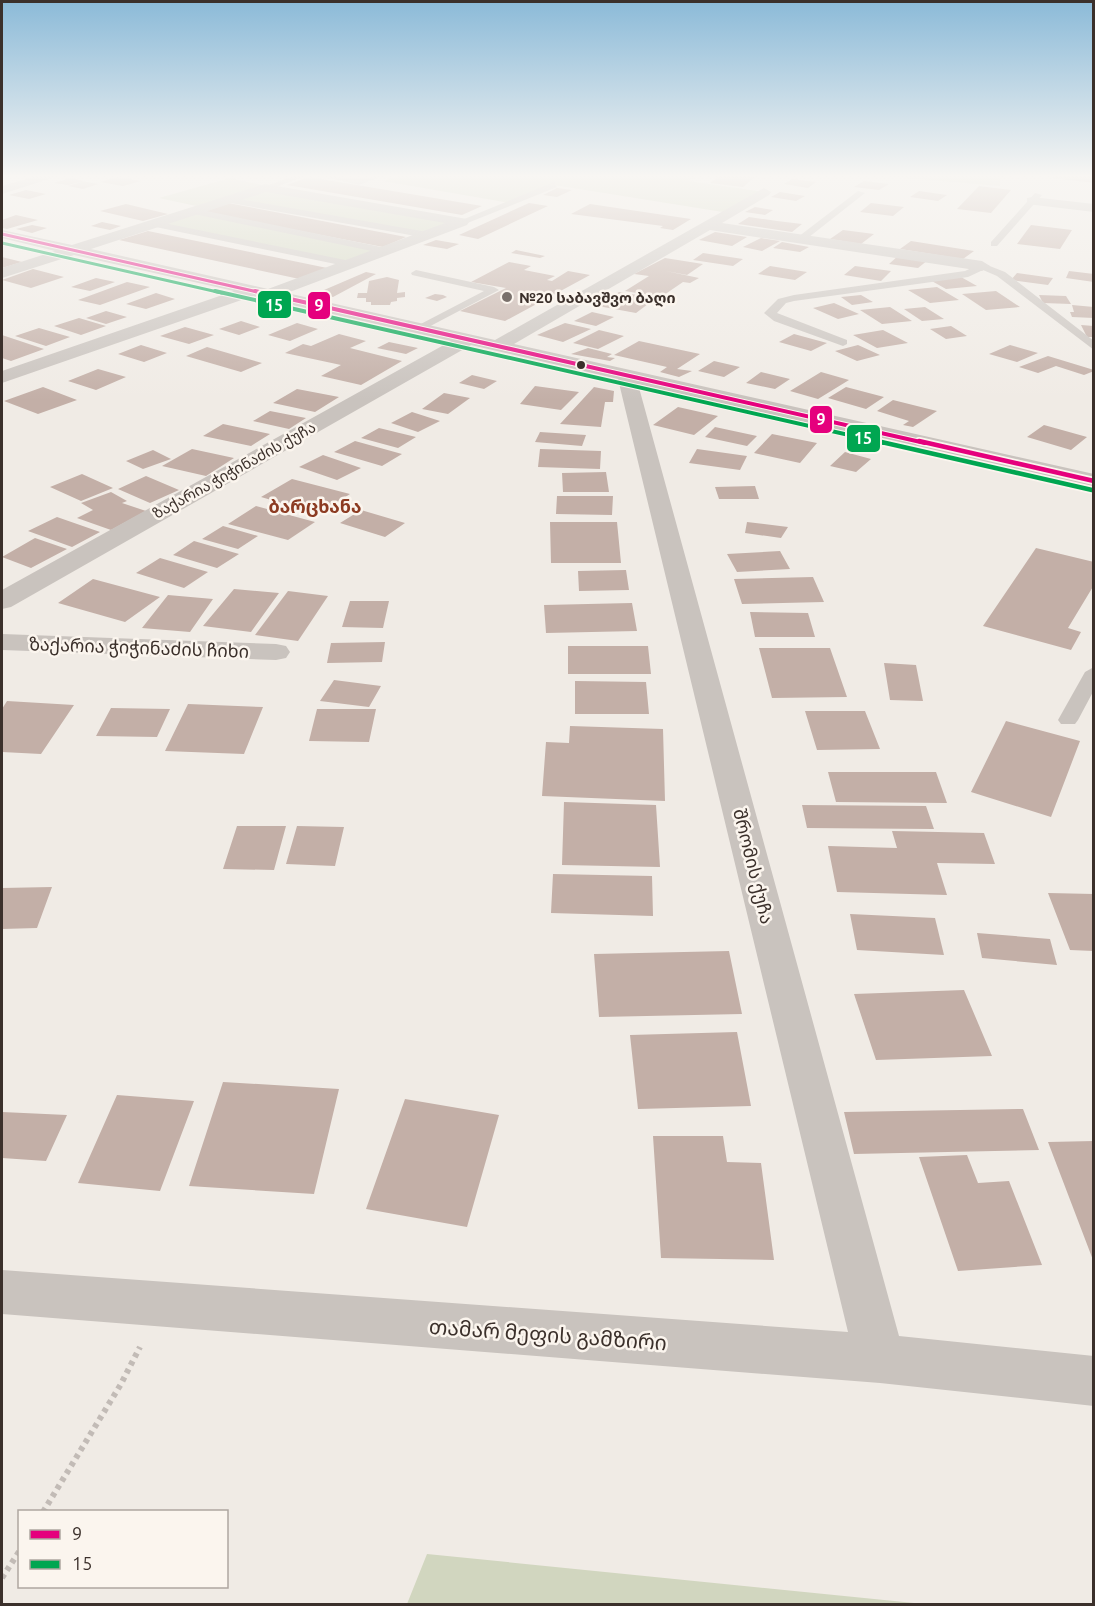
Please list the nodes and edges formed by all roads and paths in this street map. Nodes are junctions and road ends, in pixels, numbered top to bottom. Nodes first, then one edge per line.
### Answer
1 (73, 250) edge
2 (80, 250) edge
3 (282, 250) edge
4 (381, 250) edge
5 (389, 250) edge
6 (665, 250) edge
7 (874, 250) edge
8 (386, 251) junction
9 (351, 264) junction
10 (982, 266) junction
11 (2, 273) edge
12 (416, 273) dead end
13 (259, 293) junction
14 (419, 329) junction
15 (467, 340) junction
16 (843, 342) dead end
17 (496, 347) junction
18 (1094, 347) edge
19 (626, 374) junction
20 (2, 377) edge
21 (1094, 481) edge
22 (2, 601) edge
23 (2, 642) edge
24 (276, 652) dead end
25 (1094, 672) edge
26 (1068, 720) dead end
27 (2, 1292) edge
28 (162, 1305) junction
29 (880, 1359) junction
30 (1094, 1381) edge
31 (45, 1510) edge
32 (18, 1553) edge
33 (2, 1578) edge

1 - 11 street
2 - 13 street
3 - 9 lane
4 - 8 lane
5 - 8 street
6 - 17 street
7 - 10 street
8 - 9 street
9 - 13 street
10 - 16 lane
10 - 18 lane
12 - 14 lane
13 - 14 street
13 - 20 street
14 - 15 street
15 - 17 street
15 - 22 street, ზაქარია ჭიჭინაძის ქუჩა
17 - 19 street
19 - 21 street
19 - 29 street, შრომის ქუჩა
23 - 24 street, ზაქარია ჭიჭინაძის ჩიხი
25 - 26 lane
27 - 28 street, თამარ მეფის გამზირი
28 - 29 street, თამარ მეფის გამზირი
28 - 31 path
29 - 30 street, თამარ მეფის გამზირი
32 - 33 path

